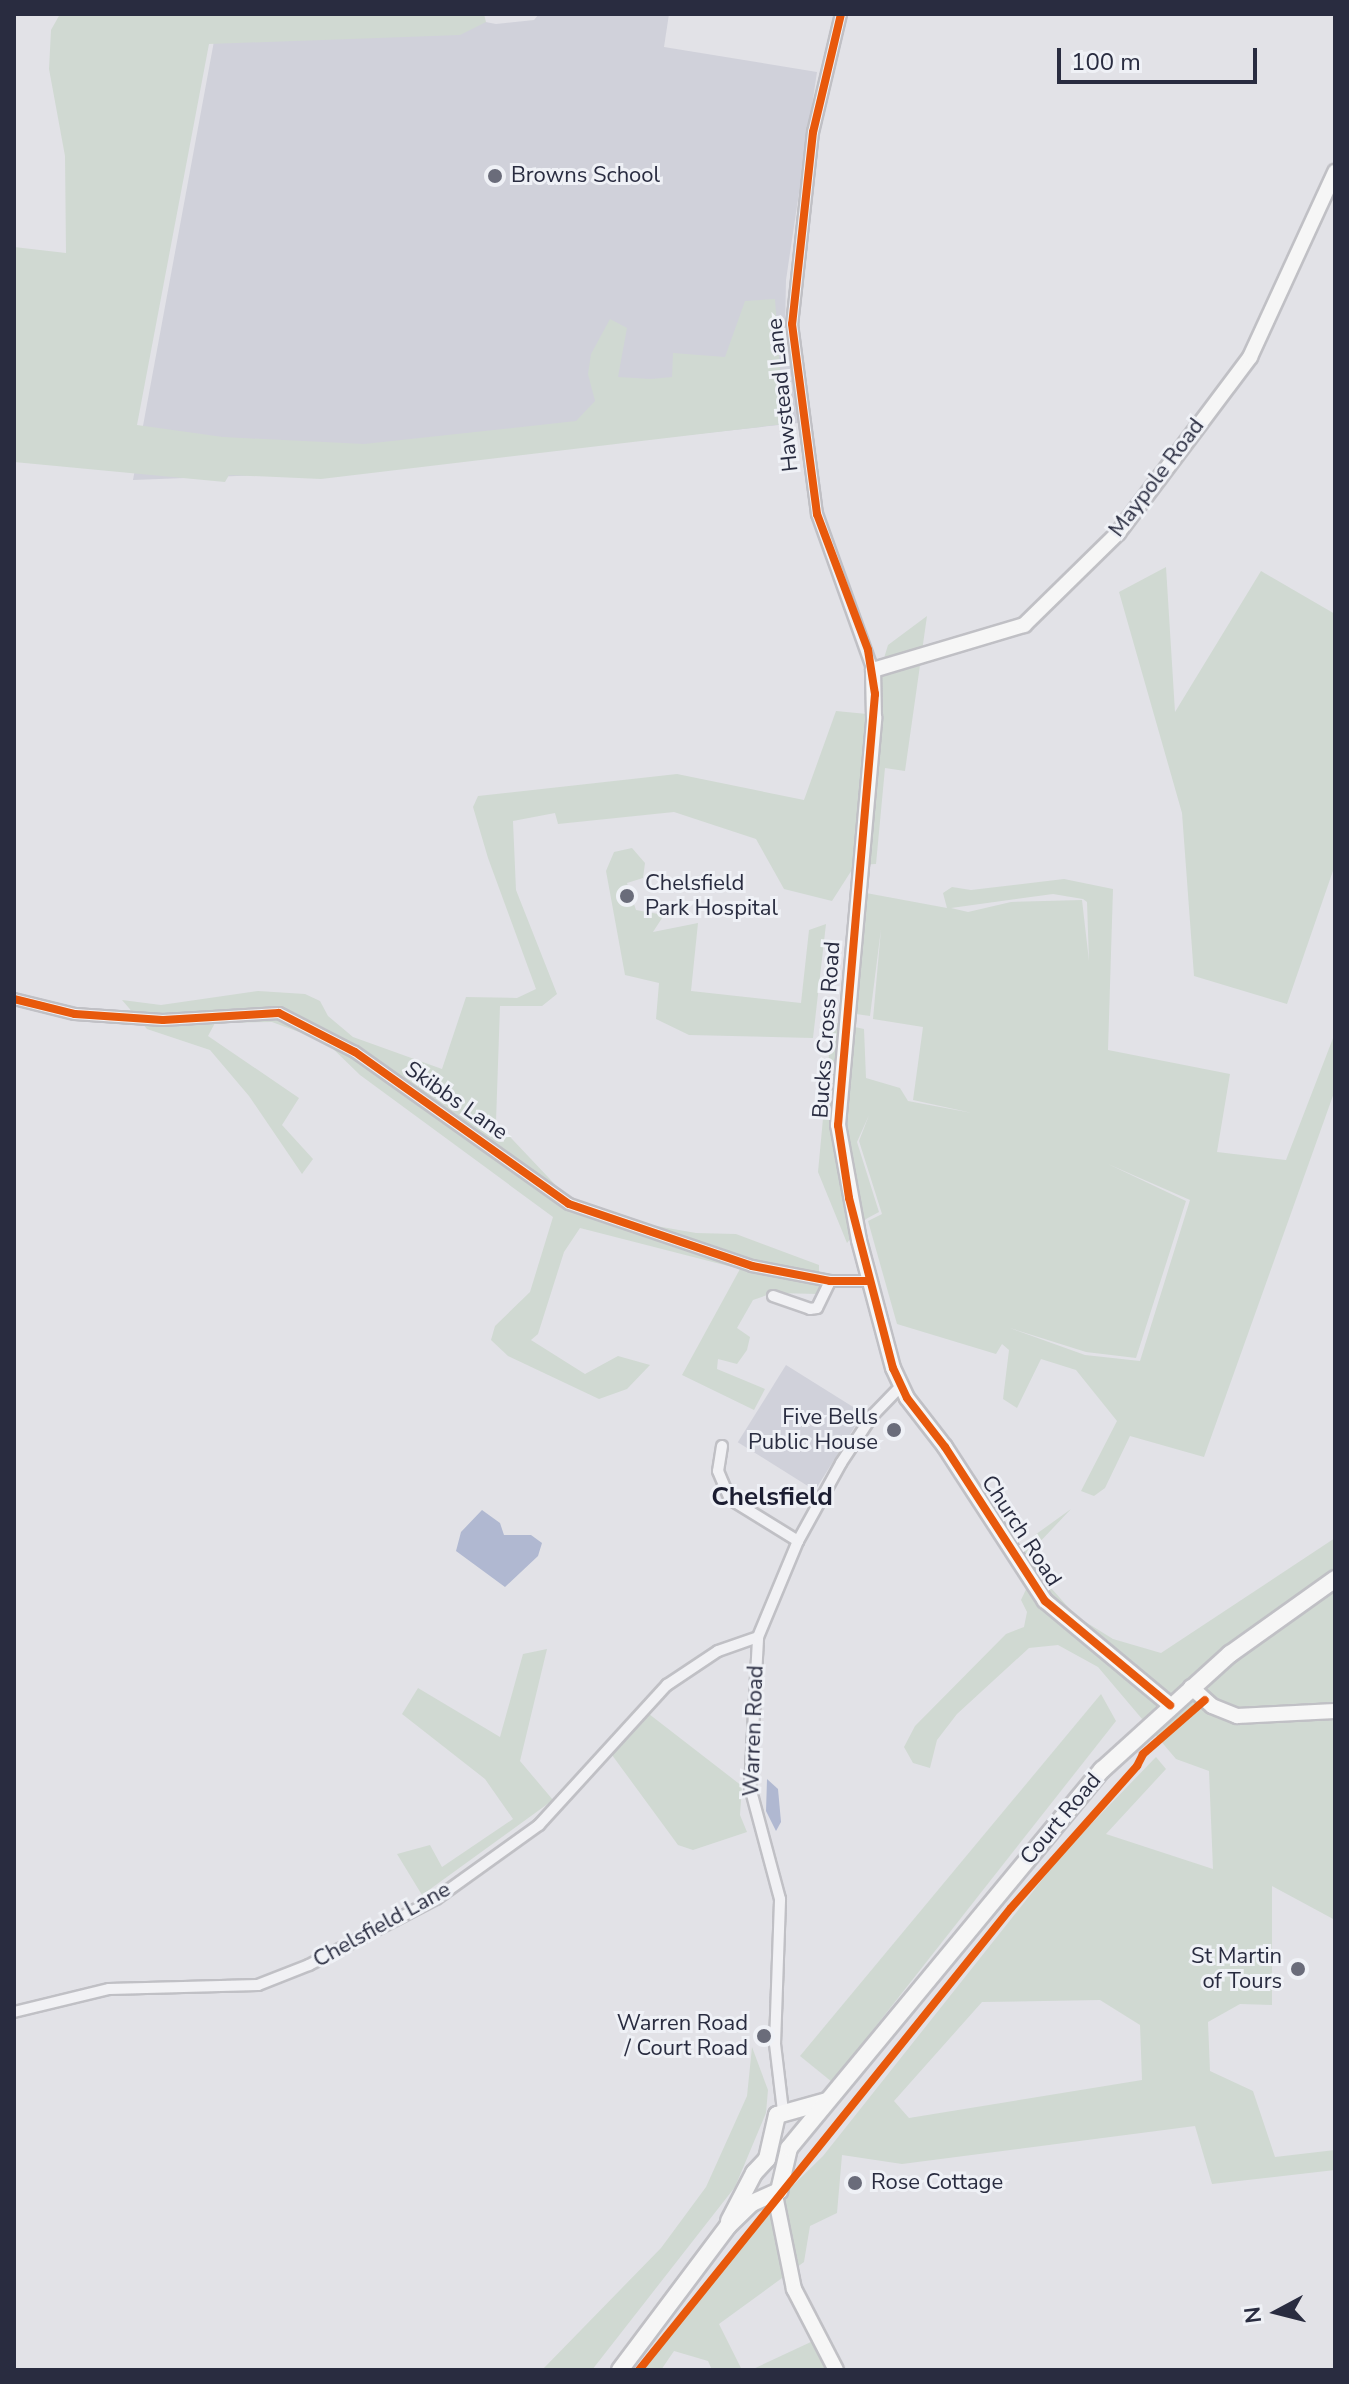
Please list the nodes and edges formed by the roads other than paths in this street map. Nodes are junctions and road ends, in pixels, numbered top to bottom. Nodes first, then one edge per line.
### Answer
1 (841, 14) edge
2 (1335, 172) edge
3 (873, 670) junction
4 (14, 999) edge
5 (830, 1281) junction
6 (869, 1281) junction
7 (773, 1296) dead end
8 (900, 1387) junction
9 (722, 1446) dead end
10 (798, 1541) junction
11 (1335, 1579) edge
12 (758, 1637) junction
13 (1191, 1687) junction
14 (1170, 1705) junction
15 (1335, 1711) edge
16 (14, 2012) edge
17 (828, 2101) junction
18 (786, 2110) junction
19 (774, 2129) junction
20 (800, 2136) junction
21 (762, 2168) junction
22 (750, 2181) junction
23 (774, 2192) junction
24 (728, 2226) junction
25 (620, 2370) edge
26 (836, 2370) edge

1 - 3 street, Hawstead Lane
2 - 3 street, Maypole Road
3 - 6 street, Bucks Cross Road
4 - 5 street, Skibbs Lane
5 - 6 street, Skibbs Lane
5 - 7 street
6 - 8 street, Bucks Cross Road
8 - 10 street, Warren Road
8 - 14 street, Church Road
9 - 10 street
10 - 12 street, Warren Road
11 - 13 main road, Court Road
12 - 16 street, Chelsfield Lane
12 - 18 street, Warren Road
13 - 14 main road, Court Road
13 - 15 street
14 - 17 main road, Court Road
17 - 18 main road
17 - 20 main road, Court Road
18 - 19 main road
18 - 20 main road
19 - 20 main road
19 - 21 main road
20 - 23 main road, Court Road
21 - 22 main road
21 - 23 main road
22 - 23 main road
22 - 24 main road
23 - 24 main road
23 - 26 street
24 - 25 main road

